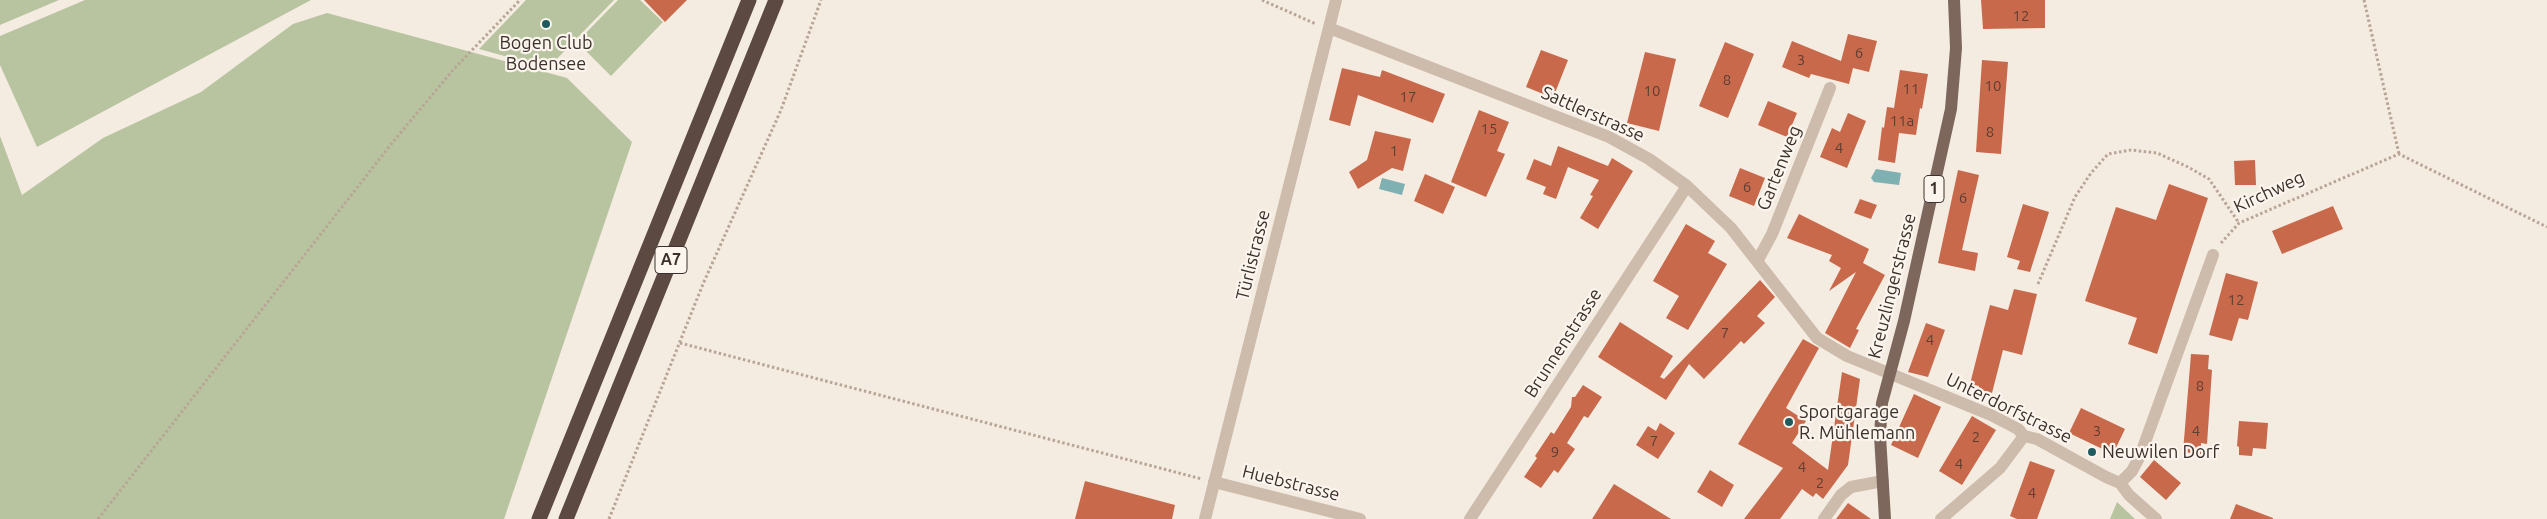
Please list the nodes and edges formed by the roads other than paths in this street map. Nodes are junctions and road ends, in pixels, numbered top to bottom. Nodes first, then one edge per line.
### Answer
1 (749, 0) edge
2 (776, 0) edge
3 (1336, 0) edge
4 (1954, 0) edge
5 (1329, 28) junction
6 (1830, 88) dead end
7 (1687, 186) junction
8 (2213, 255) road end
9 (1758, 260) junction
10 (1888, 374) junction
11 (2024, 436) junction
12 (1883, 481) junction
13 (1214, 482) junction
14 (2120, 483) junction
15 (539, 519) edge
16 (566, 519) edge
17 (1205, 519) edge
18 (1360, 519) edge
19 (1470, 519) edge
20 (1824, 519) edge
21 (1885, 519) edge
22 (1941, 519) edge
23 (2156, 519) edge

1 - 15 highway, A7
2 - 16 highway, A7
3 - 5 street, Türlistrasse
4 - 10 main road, Kreuzlingerstrasse / 1
5 - 7 street, Sattlerstrasse
5 - 13 street, Türlistrasse
6 - 9 street, Gartenweg
7 - 9 street, Sattlerstrasse
7 - 19 street, Brunnenstrasse
8 - 14 street
9 - 10 street, Sattlerstrasse
10 - 11 street, Unterdorfstrasse
10 - 12 main road, 1
11 - 14 street, Unterdorfstrasse
11 - 22 street
12 - 20 street
12 - 21 main road, 1
13 - 17 street, Türlistrasse
13 - 18 street, Huebstrasse
14 - 23 street, Unterdorfstrasse

